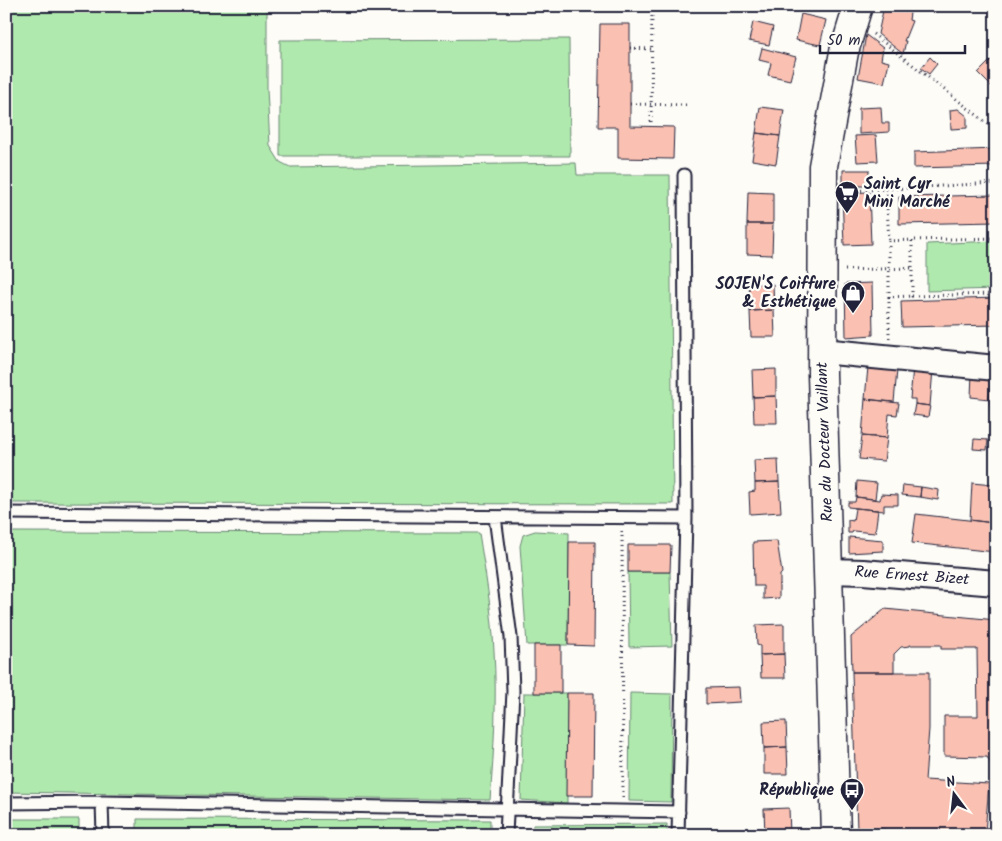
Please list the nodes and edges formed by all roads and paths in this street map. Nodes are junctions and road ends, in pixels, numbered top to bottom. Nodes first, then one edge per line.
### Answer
1 (652, 6) edge
2 (853, 11) edge
3 (630, 48) dead end
4 (652, 48) junction
5 (630, 104) dead end
6 (651, 104) junction
7 (687, 105) dead end
8 (651, 127) dead end
9 (996, 130) edge
10 (684, 175) dead end
11 (996, 183) edge
12 (886, 189) junction
13 (823, 191) junction
14 (996, 238) edge
15 (912, 240) junction
16 (888, 241) junction
17 (889, 268) junction
18 (912, 268) junction
19 (822, 270) junction
20 (996, 294) edge
21 (912, 296) junction
22 (889, 297) junction
23 (822, 351) junction
24 (882, 357) junction
25 (996, 368) edge
26 (6, 513) edge
27 (495, 517) junction
28 (622, 518) junction
29 (686, 518) junction
30 (829, 571) junction
31 (996, 583) edge
32 (102, 802) junction
33 (6, 803) edge
34 (507, 809) junction
35 (623, 811) junction
36 (679, 812) junction
37 (103, 835) edge
38 (506, 835) edge
39 (678, 835) edge
40 (836, 835) edge

1 - 4 path
2 - 9 path
2 - 13 main road, Rue du Docteur Vaillant
3 - 4 path
4 - 6 path
5 - 6 path
6 - 7 path
6 - 8 path
10 - 29 lane
11 - 12 path
12 - 13 path
12 - 16 path
13 - 19 main road, Rue du Docteur Vaillant
14 - 15 path
15 - 16 path
15 - 18 path
16 - 17 path
17 - 18 path
17 - 19 path
17 - 22 path
18 - 21 path
19 - 23 main road, Rue du Docteur Vaillant
20 - 21 path
21 - 22 path
22 - 24 path
23 - 24 street
23 - 30 main road, Rue du Docteur Vaillant
24 - 25 street
26 - 27 lane
27 - 28 lane
27 - 34 lane
28 - 29 lane
28 - 35 path
29 - 36 lane
30 - 31 street, Rue Ernest Bizet
30 - 40 main road, Rue du Docteur Vaillant
32 - 33 lane
32 - 34 lane
32 - 37 lane
34 - 35 lane
34 - 38 lane
35 - 36 lane
36 - 39 lane

